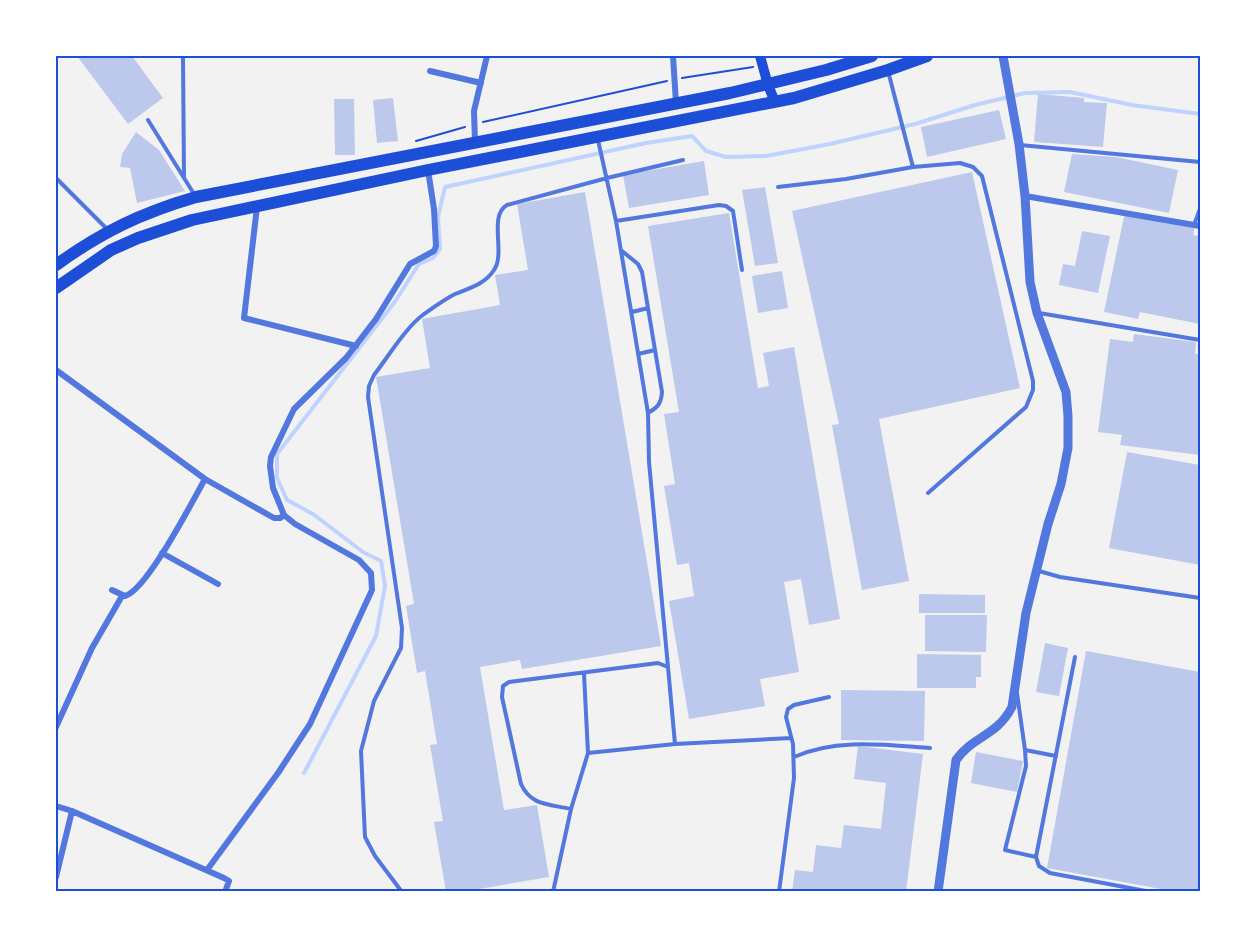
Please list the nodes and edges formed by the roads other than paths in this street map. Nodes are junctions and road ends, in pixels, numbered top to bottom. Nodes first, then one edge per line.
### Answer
1 (487, 56) edge
2 (673, 56) edge
3 (872, 56) edge
4 (927, 56) edge
5 (1003, 56) edge
6 (183, 58) dead end
7 (761, 61) edge
8 (888, 70) junction
9 (430, 71) dead end
10 (481, 83) junction
11 (768, 85) junction
12 (775, 102) junction
13 (677, 103) junction
14 (148, 120) dead end
15 (598, 140) junction
16 (476, 142) junction
17 (1019, 144) junction
18 (683, 160) dead end
19 (1200, 162) edge
20 (913, 167) junction
21 (428, 170) junction
22 (184, 177) junction
23 (56, 178) edge
24 (606, 178) junction
25 (778, 187) dead end
26 (1025, 195) junction
27 (196, 197) junction
28 (258, 205) junction
29 (1200, 209) edge
30 (616, 221) junction
31 (1197, 225) edge
32 (109, 230) junction
33 (622, 251) junction
34 (56, 265) edge
35 (742, 270) dead end
36 (56, 288) edge
37 (648, 308) junction
38 (632, 312) junction
39 (1037, 313) junction
40 (1200, 340) edge
41 (356, 346) junction
42 (655, 350) junction
43 (638, 354) junction
44 (56, 370) edge
45 (648, 413) junction
46 (205, 479) junction
47 (928, 493) dead end
48 (284, 515) junction
49 (162, 554) junction
50 (1036, 570) junction
51 (218, 584) dead end
52 (112, 590) dead end
53 (122, 596) junction
54 (1200, 598) edge
55 (1075, 657) dead end
56 (668, 667) junction
57 (584, 674) junction
58 (1016, 684) junction
59 (829, 697) dead end
60 (56, 727) edge
61 (791, 738) junction
62 (675, 744) junction
63 (930, 748) dead end
64 (1025, 750) junction
65 (588, 753) junction
66 (1056, 756) junction
67 (794, 757) junction
68 (56, 806) edge
69 (571, 809) junction
70 (72, 811) junction
71 (1036, 857) junction
72 (209, 871) junction
73 (56, 877) edge
74 (225, 891) edge
75 (402, 891) edge
76 (553, 891) edge
77 (779, 891) edge
78 (938, 891) edge
79 (1151, 891) edge

1 - 10 street
2 - 13 street
3 - 11 highway
4 - 8 highway
5 - 17 street
6 - 22 lane
7 - 11 main road
8 - 12 highway
8 - 20 lane
9 - 10 street
10 - 16 street
11 - 12 main road
11 - 13 highway
12 - 15 highway
13 - 16 highway
14 - 22 lane
15 - 21 highway
15 - 24 lane
16 - 27 highway
17 - 19 lane
17 - 26 street
18 - 24 lane
20 - 25 lane
20 - 47 lane
21 - 28 highway
21 - 41 street
22 - 27 lane
23 - 32 lane
24 - 30 lane
24 - 75 lane
26 - 31 street
26 - 39 street
27 - 32 highway
28 - 36 highway
28 - 41 street
29 - 31 lane
30 - 33 lane
30 - 35 lane
32 - 34 highway
33 - 37 lane
33 - 38 lane
37 - 38 lane
37 - 42 lane
38 - 43 lane
39 - 40 lane
39 - 50 street
41 - 48 street
42 - 43 lane
42 - 45 lane
43 - 45 lane
44 - 46 street
45 - 56 lane
46 - 48 street
46 - 49 street
48 - 72 street
49 - 51 street
49 - 53 street
50 - 54 lane
50 - 58 street
52 - 53 street
53 - 60 street
55 - 66 lane
56 - 57 lane
56 - 62 lane
57 - 65 lane
57 - 69 lane
58 - 64 lane
58 - 78 street
59 - 61 lane
61 - 62 lane
61 - 67 lane
62 - 65 lane
63 - 67 lane
64 - 66 lane
64 - 71 lane
65 - 69 lane
66 - 71 lane
67 - 77 lane
68 - 70 street
69 - 76 lane
70 - 72 street
70 - 73 street
71 - 79 lane
72 - 74 street

